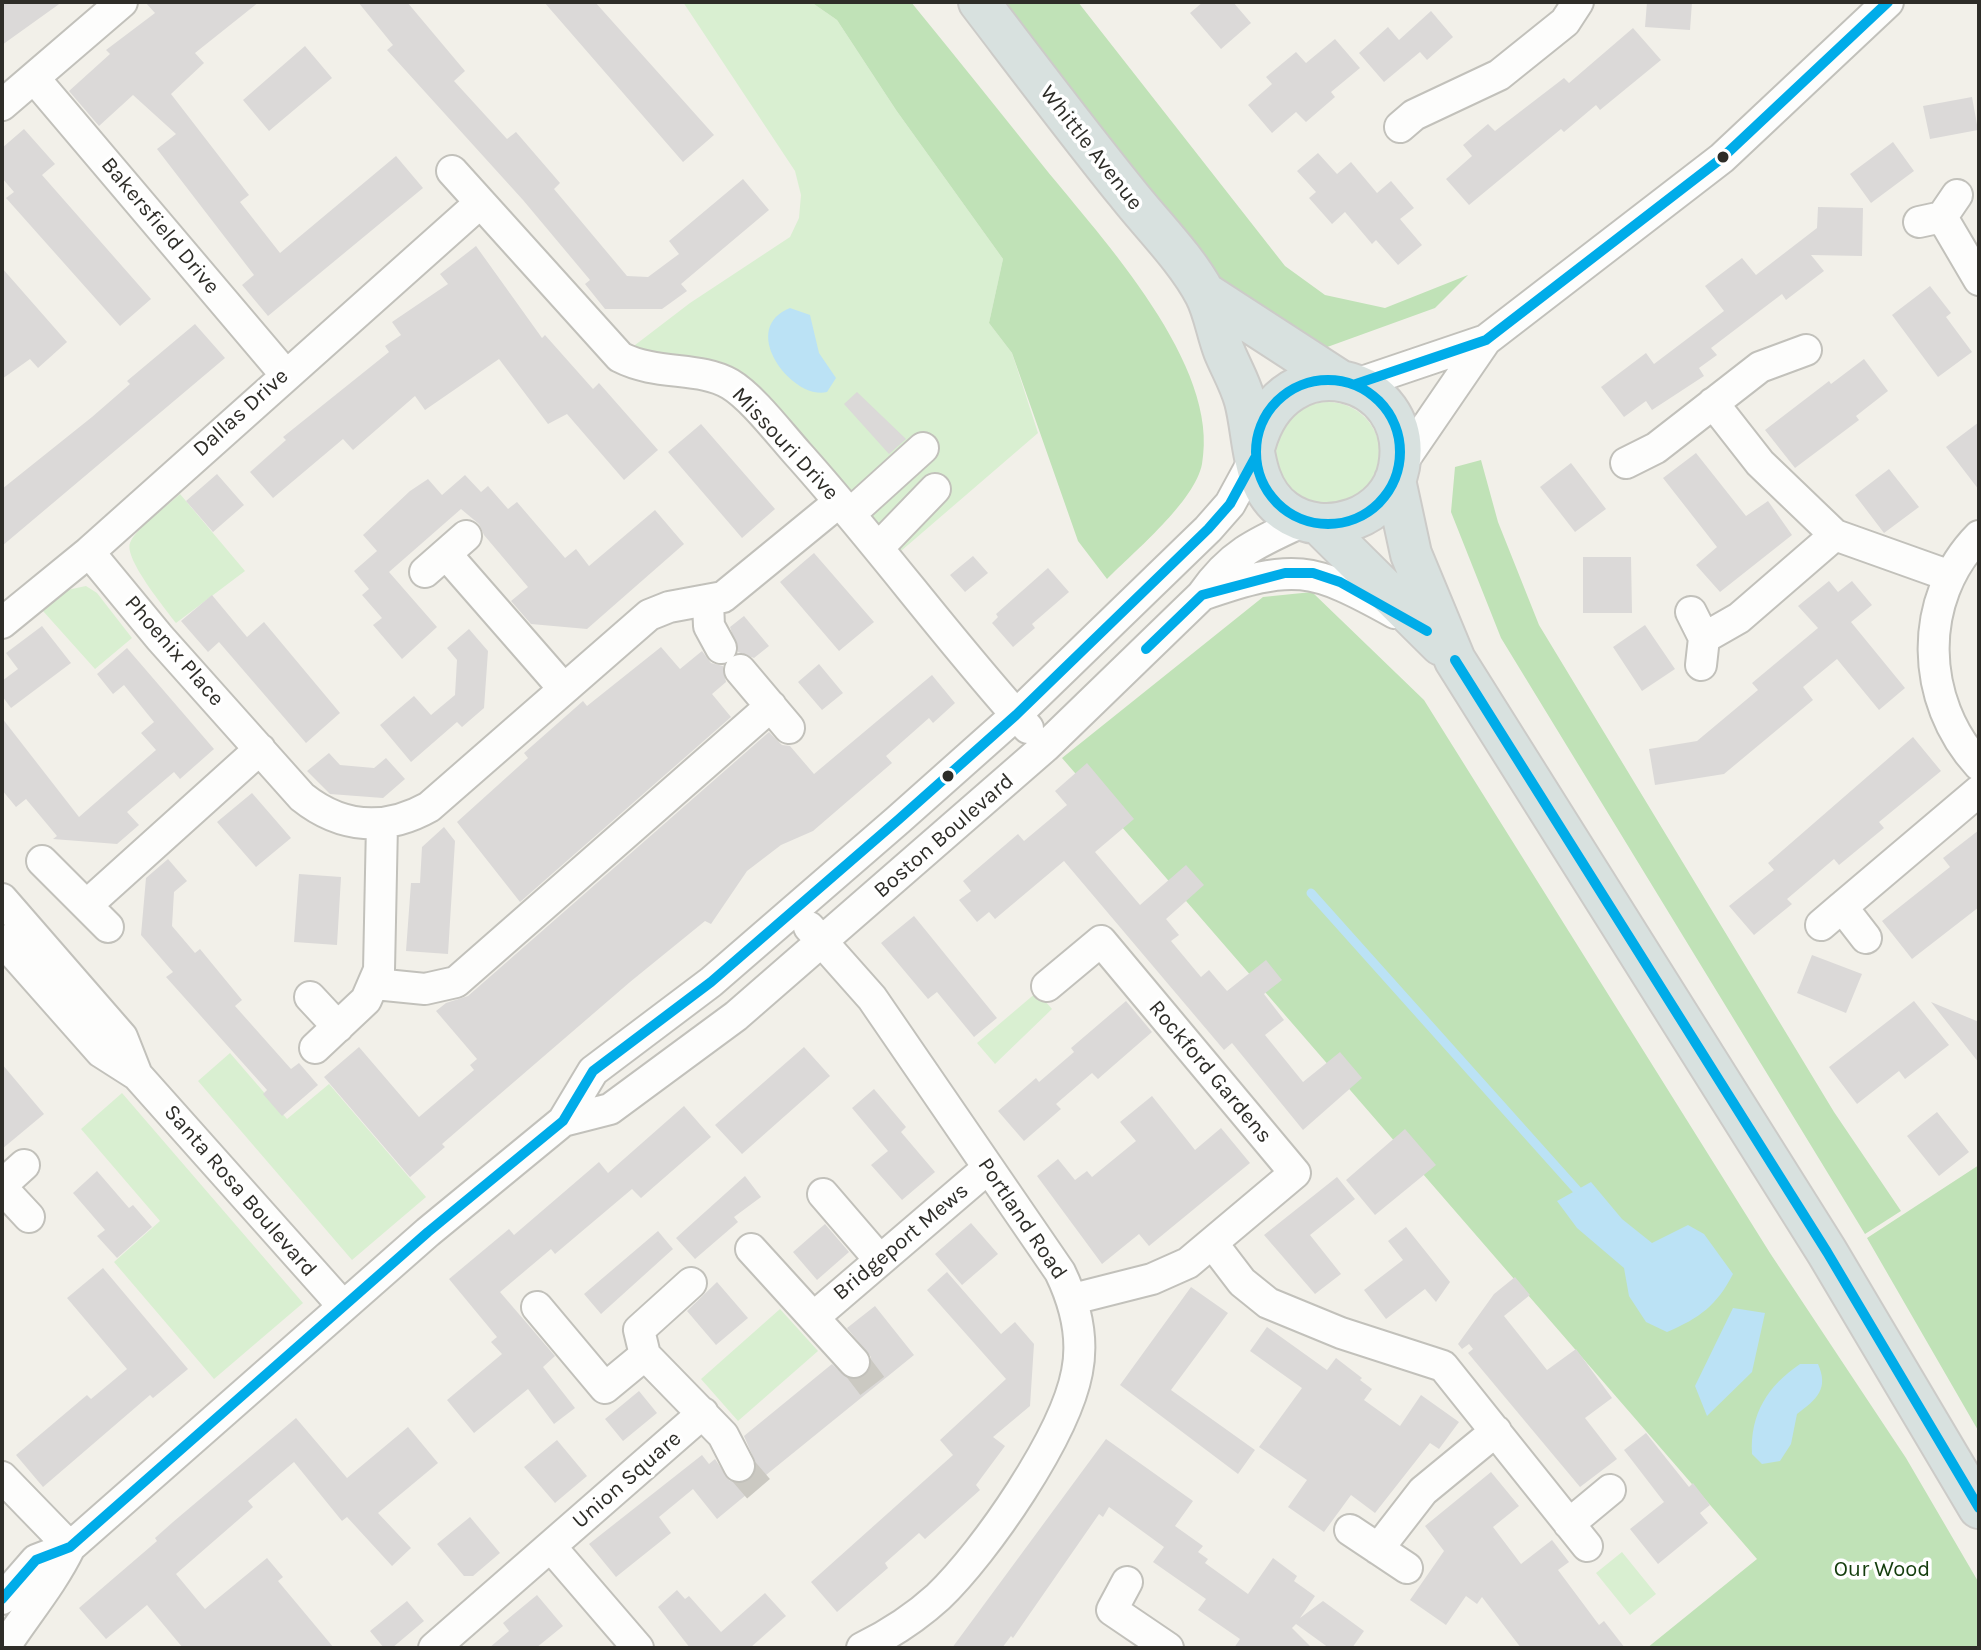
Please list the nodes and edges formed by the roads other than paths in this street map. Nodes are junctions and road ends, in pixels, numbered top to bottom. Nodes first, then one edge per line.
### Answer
1 (122, 2) edge
2 (979, 2) edge
3 (1578, 2) edge
4 (1889, 4) edge
5 (34, 78) junction
6 (2, 105) edge
7 (1397, 133) dead end
8 (452, 171) dead end
9 (480, 203) junction
10 (1939, 212) dead end
11 (1979, 280) edge
12 (1205, 293) junction
13 (1486, 340) junction
14 (1806, 350) dead end
15 (285, 374) junction
16 (1347, 382) junction
17 (1713, 403) junction
18 (923, 448) dead end
19 (1255, 451) junction
20 (1622, 463) dead end
21 (1397, 473) junction
22 (935, 489) dead end
23 (845, 508) junction
24 (1312, 523) junction
25 (1835, 535) junction
26 (1979, 536) edge
27 (878, 548) junction
28 (89, 552) junction
29 (446, 554) dead end
30 (1950, 576) junction
31 (1202, 595) junction
32 (708, 602) junction
33 (2, 623) edge
34 (1427, 631) junction
35 (1699, 639) dead end
36 (1455, 660) junction
37 (564, 689) junction
38 (1016, 715) junction
39 (1045, 747) junction
40 (260, 749) junction
41 (1979, 765) edge
42 (1979, 791) edge
43 (382, 824) junction
44 (42, 861) dead end
45 (2, 899) edge
46 (88, 904) junction
47 (794, 912) junction
48 (108, 927) dead end
49 (1866, 938) dead end
50 (2, 940) edge
51 (823, 941) junction
52 (375, 984) junction
53 (1047, 986) dead end
54 (310, 997) dead end
55 (338, 1027) junction
56 (315, 1048) dead end
57 (137, 1075) junction
58 (563, 1121) junction
59 (24, 1165) dead end
60 (988, 1168) junction
61 (2, 1186) edge
62 (823, 1194) dead end
63 (29, 1217) dead end
64 (1213, 1244) junction
65 (751, 1249) dead end
66 (879, 1259) junction
67 (691, 1283) dead end
68 (1073, 1299) junction
69 (343, 1306) junction
70 (537, 1307) dead end
71 (814, 1317) junction
72 (845, 1352) tunnel mouth
73 (645, 1355) junction
74 (713, 1424) junction
75 (1496, 1431) junction
76 (739, 1466) tunnel mouth
77 (2, 1477) edge
78 (1610, 1490) dead end
79 (1979, 1508) edge
80 (1350, 1530) dead end
81 (70, 1547) junction
82 (551, 1547) junction
83 (1378, 1549) junction
84 (1407, 1568) dead end
85 (1127, 1582) dead end
86 (2, 1599) edge
87 (874, 1645) edge
88 (4, 1648) edge
89 (434, 1648) edge
90 (638, 1648) edge
91 (1168, 1648) edge

1 - 5 street
2 - 12 main road, Whittle Avenue
3 - 7 street
4 - 13 street
5 - 6 street
5 - 15 street, Bakersfield Drive
8 - 9 street, Missouri Drive
9 - 15 street, Dallas Drive
9 - 23 street, Missouri Drive
10 - 11 street
12 - 16 main road, Whittle Avenue
12 - 19 main road, Whittle Avenue
13 - 16 street
13 - 21 street
14 - 17 street
15 - 28 street, Dallas Drive
16 - 19 main road
16 - 21 main road
17 - 20 street
17 - 25 street
18 - 23 street, Phoenix Place
19 - 24 main road
19 - 38 street, Boston Boulevard
21 - 24 main road
21 - 36 main road
22 - 27 street
23 - 27 street, Missouri Drive
23 - 32 street, Phoenix Place
24 - 31 street, Boston Boulevard
24 - 34 main road
25 - 30 street
25 - 35 street
26 - 30 street
27 - 38 street, Missouri Drive
28 - 33 street, Dallas Drive
28 - 40 street, Phoenix Place
29 - 37 street
30 - 41 street
31 - 34 street
31 - 39 street, Boston Boulevard
32 - 37 street, Phoenix Place
32 - 52 street
34 - 36 main road
36 - 79 main road
37 - 43 street, Phoenix Place
38 - 39 street, Missouri Drive
38 - 47 street, Boston Boulevard
39 - 51 street, Boston Boulevard
40 - 43 street, Phoenix Place
40 - 46 street
42 - 49 street
43 - 52 street
44 - 46 street
45 - 57 street, Santa Rosa Boulevard
46 - 48 street
47 - 51 street, Portland Road
47 - 58 street, Boston Boulevard
50 - 57 street, Santa Rosa Boulevard
51 - 58 street, Boston Boulevard
51 - 60 street, Portland Road
52 - 55 street
53 - 64 street, Rockford Gardens
54 - 55 street
55 - 56 street
57 - 69 street, Santa Rosa Boulevard
58 - 69 street, Boston Boulevard
59 - 61 street
60 - 66 street, Bridgeport Mews
60 - 68 street, Portland Road
61 - 63 street
62 - 66 street
64 - 68 street, Rockford Gardens
64 - 75 street
65 - 71 street, Bridgeport Mews
66 - 71 street, Bridgeport Mews
67 - 73 street
68 - 87 street, Portland Road
69 - 81 street, Boston Boulevard
70 - 73 street
71 - 72 street, Bridgeport Mews
73 - 74 street
74 - 76 street
74 - 82 street, Union Square
75 - 78 street
75 - 83 street
77 - 81 street
80 - 83 street
81 - 86 street, Boston Boulevard
81 - 88 street, Boston Boulevard
82 - 89 street, Union Square
82 - 90 street
83 - 84 street
85 - 91 street

